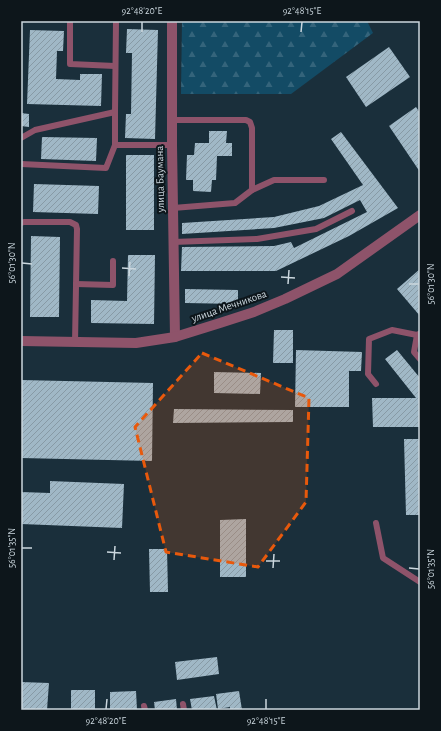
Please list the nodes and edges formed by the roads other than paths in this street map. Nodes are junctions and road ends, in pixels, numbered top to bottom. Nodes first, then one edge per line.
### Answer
1 (70, 21) edge
2 (116, 21) edge
3 (172, 21) edge
4 (115, 66) junction
5 (115, 112) junction
6 (172, 120) junction
7 (21, 138) edge
8 (115, 144) junction
9 (172, 145) junction
10 (21, 164) edge
11 (324, 180) dead end
12 (252, 190) junction
13 (173, 208) junction
14 (352, 211) dead end
15 (420, 215) edge
16 (21, 223) edge
17 (173, 242) junction
18 (113, 261) dead end
19 (76, 284) junction
20 (418, 334) edge
21 (175, 337) junction
22 (21, 341) edge
23 (75, 343) junction
24 (420, 359) edge
25 (376, 384) dead end
26 (376, 523) dead end
27 (420, 582) edge

1 - 4 lane
2 - 4 lane
3 - 6 street, улица Баумана
4 - 5 lane
5 - 7 lane
5 - 8 lane
6 - 9 street, улица Баумана
6 - 12 lane
8 - 9 lane
8 - 10 lane
9 - 13 street, улица Баумана
11 - 12 lane
12 - 13 lane
13 - 17 street, улица Баумана
14 - 17 lane
15 - 21 street, улица Мечникова
16 - 19 lane
17 - 21 street, улица Баумана
18 - 19 lane
19 - 23 lane
20 - 24 lane
20 - 25 lane
21 - 23 street, улица Мечникова
22 - 23 street, улица Мечникова
26 - 27 lane

